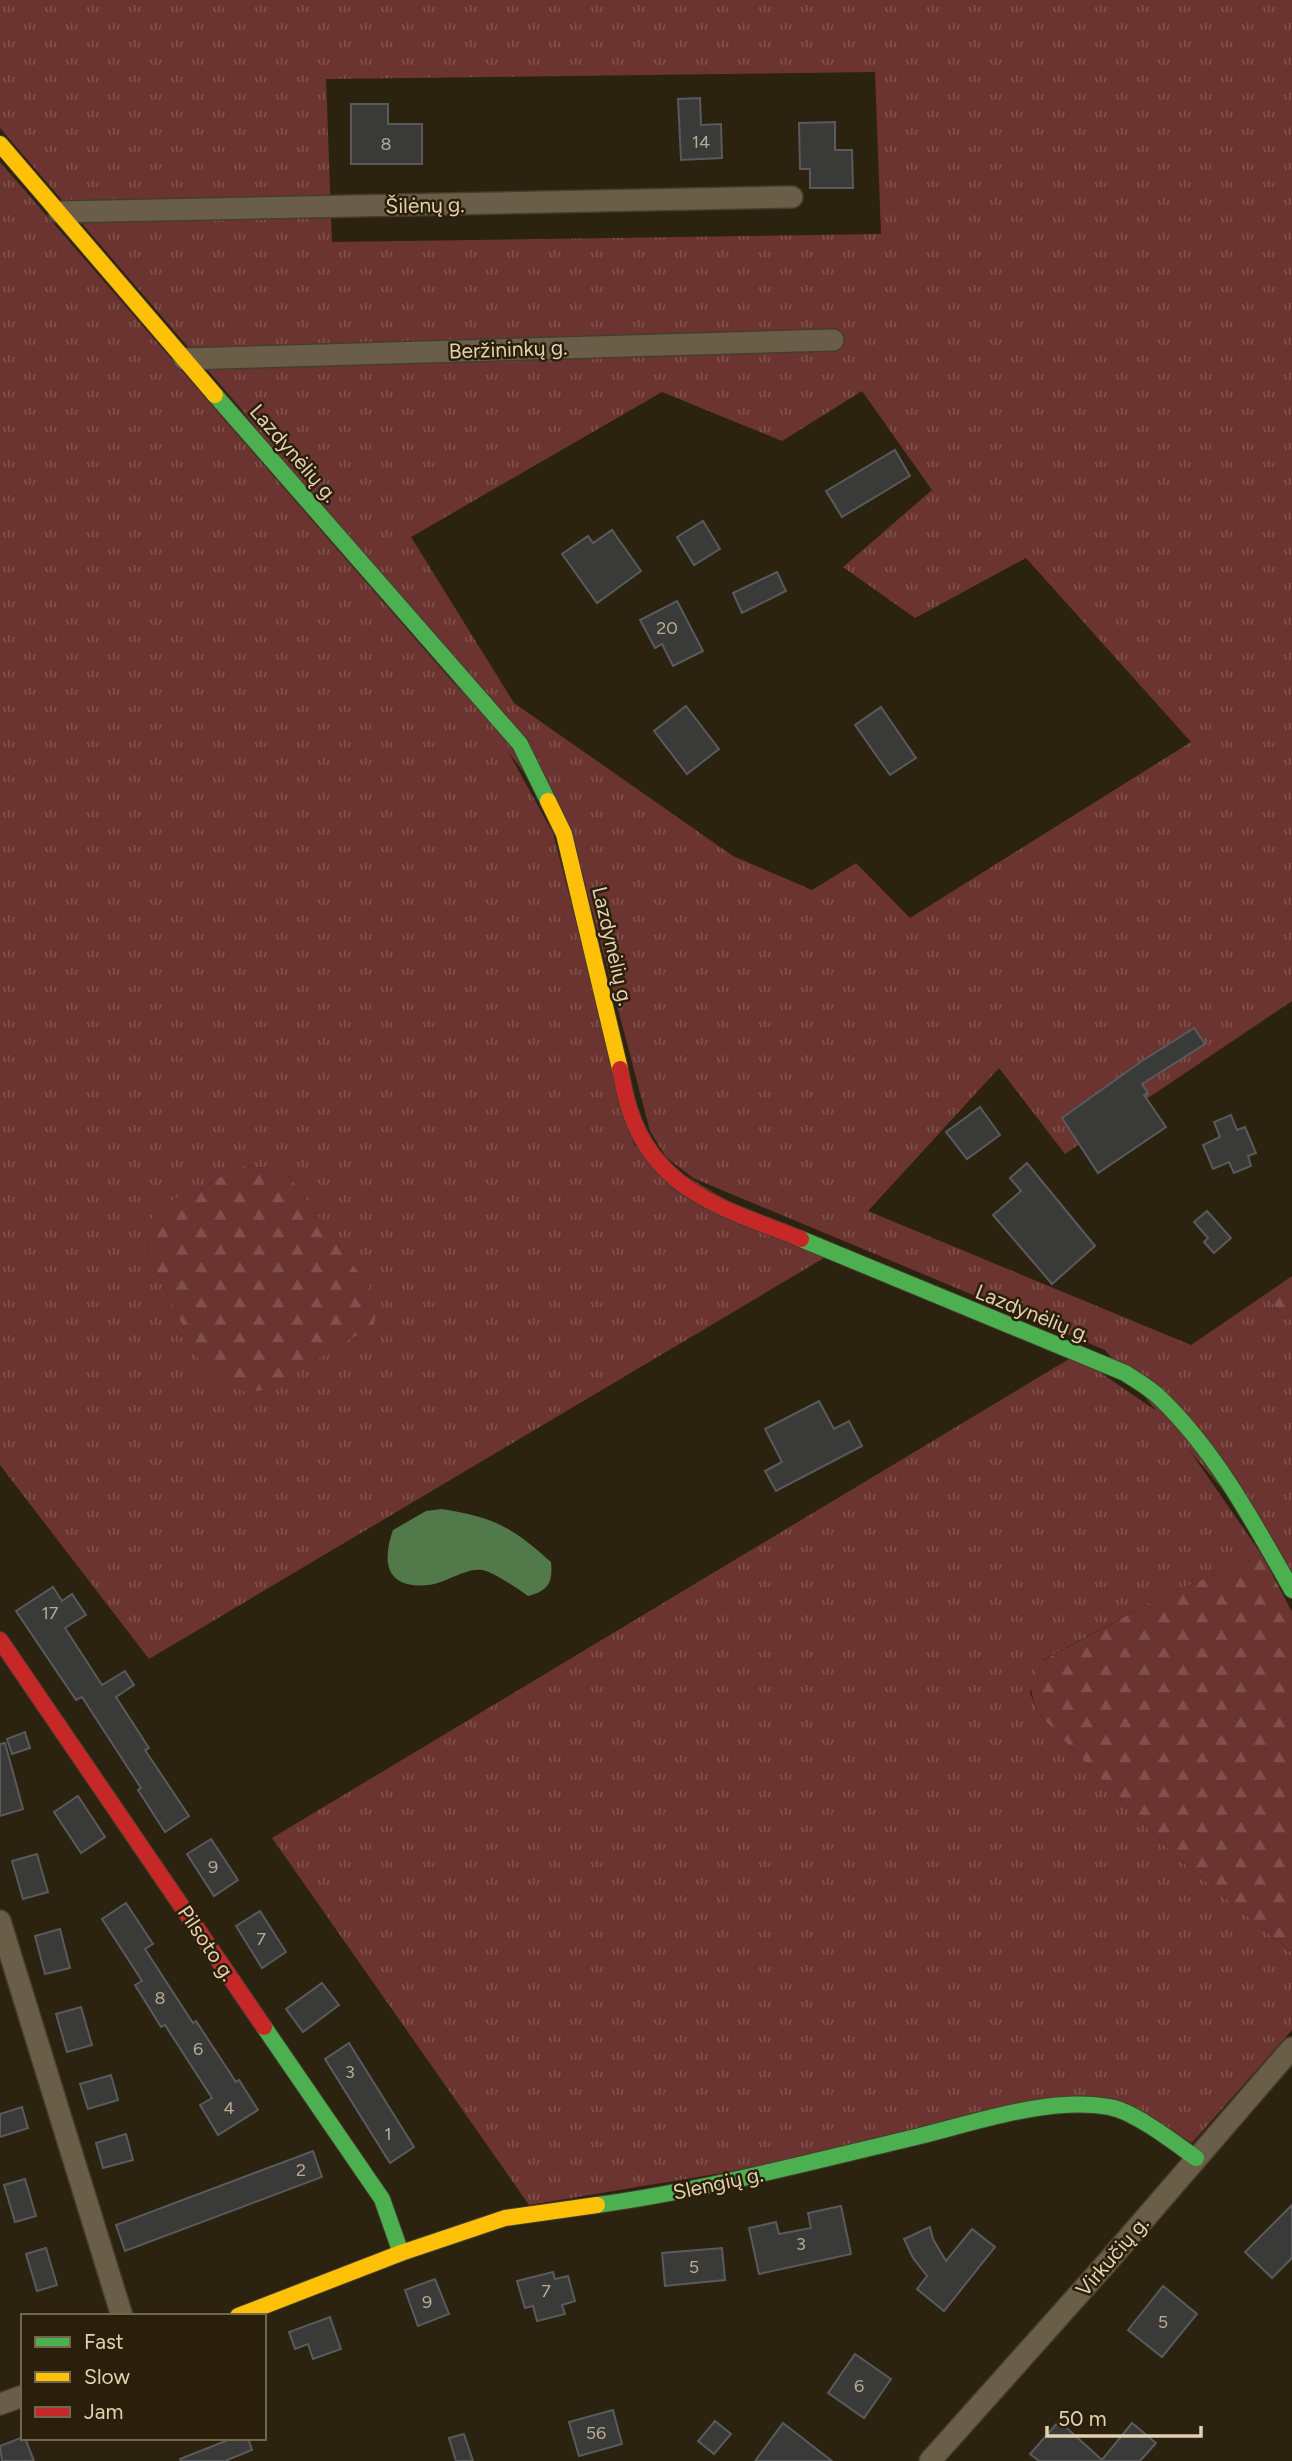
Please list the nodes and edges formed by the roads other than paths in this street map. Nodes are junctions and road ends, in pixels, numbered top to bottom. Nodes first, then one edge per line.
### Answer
1 (0, 144) edge
2 (792, 197) dead end
3 (59, 212) junction
4 (833, 340) dead end
5 (184, 359) junction
6 (1292, 1590) edge
7 (0, 1640) edge
8 (0, 1921) edge
9 (1292, 2048) edge
10 (1196, 2158) junction
11 (401, 2253) junction
12 (121, 2314) edge
13 (243, 2314) edge
14 (21, 2397) edge
15 (0, 2404) edge
16 (930, 2461) edge

1 - 3 street, Lazdynėlių g.
2 - 3 street, Šilėnų g.
3 - 5 street, Lazdynėlių g.
4 - 5 street, Beržininkų g.
5 - 6 street, Lazdynėlių g.
7 - 11 street, Pilsoto g.
8 - 12 street
9 - 10 street, Virkučių g.
10 - 11 street, Slengių g.
10 - 16 street, Virkučių g.
11 - 13 street, Slengių g.
14 - 15 street

